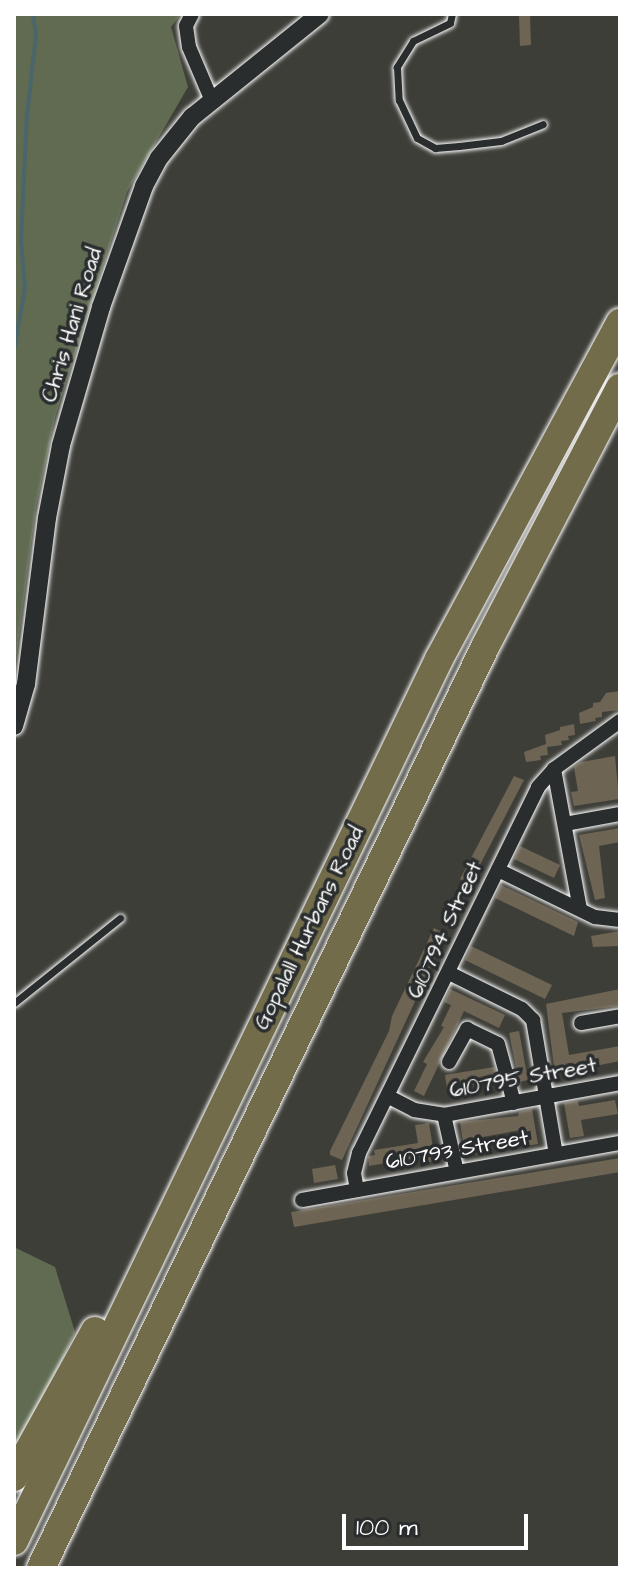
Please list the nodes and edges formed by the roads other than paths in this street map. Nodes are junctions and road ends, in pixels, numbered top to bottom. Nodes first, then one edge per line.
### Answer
1 (192, 14) edge
2 (320, 14) edge
3 (452, 14) edge
4 (212, 101) junction
5 (543, 124) dead end
6 (620, 323) edge
7 (620, 388) edge
8 (620, 721) edge
9 (14, 726) edge
10 (554, 769) junction
11 (620, 814) edge
12 (565, 824) junction
13 (498, 870) junction
14 (580, 909) junction
15 (120, 918) dead end
16 (620, 920) edge
17 (449, 973) junction
18 (14, 1003) edge
19 (620, 1016) edge
20 (581, 1023) dead end
21 (449, 1062) dead end
22 (235, 1081) junction
23 (620, 1083) edge
24 (547, 1096) junction
25 (389, 1097) junction
26 (514, 1103) junction
27 (444, 1115) junction
28 (620, 1143) edge
29 (556, 1154) junction
30 (457, 1172) junction
31 (357, 1190) junction
32 (302, 1200) dead end
33 (14, 1477) edge
34 (14, 1541) edge
35 (41, 1568) edge

1 - 4 street
2 - 4 street, Chris Hani Road
3 - 5 lane
4 - 9 street, Chris Hani Road
6 - 22 highway, Gopalall Hurbans Road
7 - 35 highway, Gopalall Hurbans Road
8 - 10 street, 610794 Street
10 - 12 street
10 - 13 street, 610794 Street
11 - 12 street
12 - 14 street
13 - 14 street
13 - 17 street, 610794 Street
14 - 16 street
15 - 18 lane
17 - 24 street
17 - 25 street, 610794 Street
19 - 20 street
21 - 26 street
22 - 33 highway
22 - 34 highway, Gopalall Hurbans Road
23 - 24 street, 610795 Street
24 - 26 street, 610795 Street
24 - 29 street
25 - 27 street, 610795 Street
25 - 31 street, 610794 Street
26 - 27 street, 610795 Street
27 - 30 street
28 - 29 street, 610793 Street
29 - 30 street, 610793 Street
30 - 31 street, 610793 Street
31 - 32 street, 610793 Street

